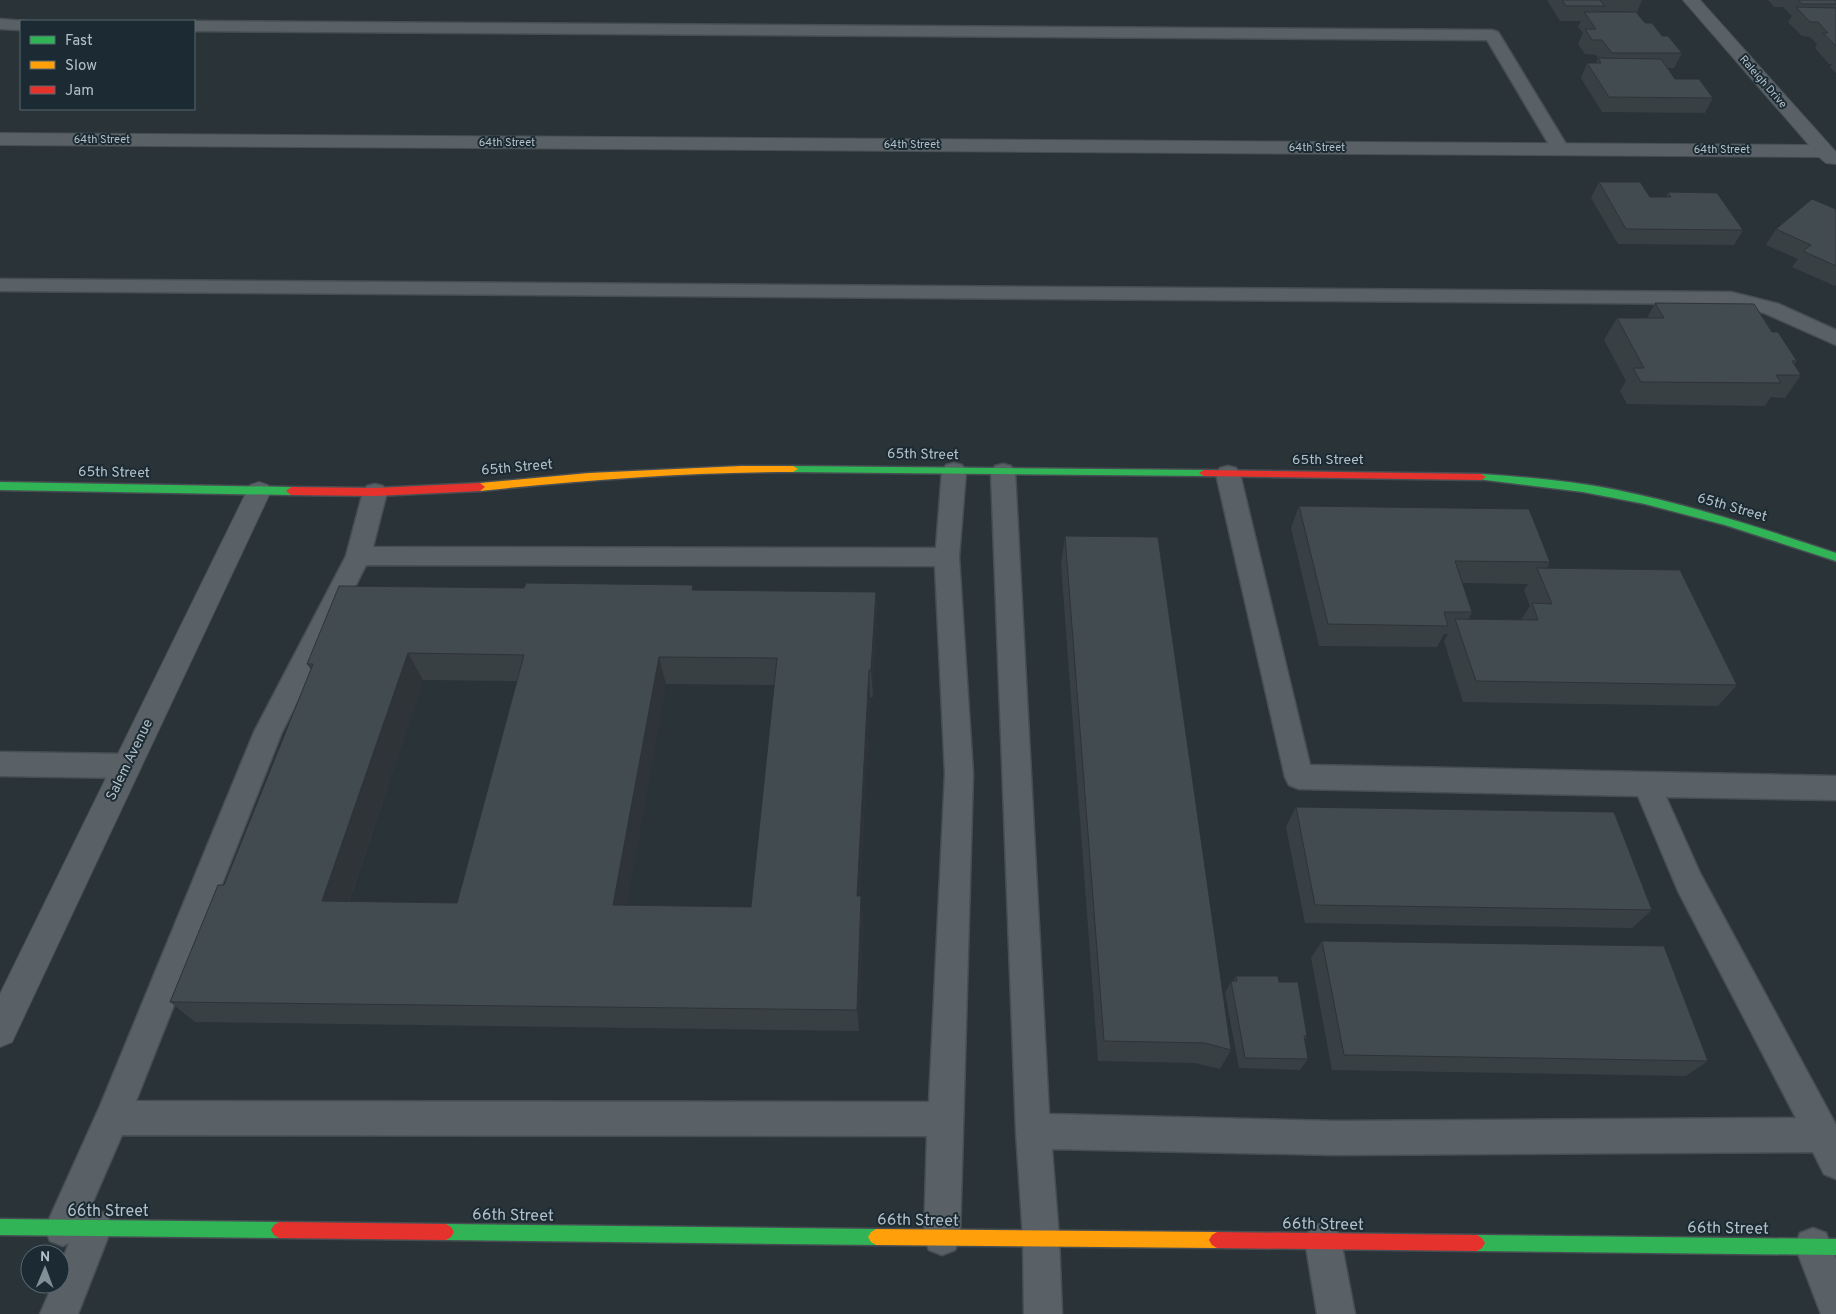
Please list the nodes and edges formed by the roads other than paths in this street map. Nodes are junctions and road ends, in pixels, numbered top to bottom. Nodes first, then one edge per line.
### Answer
1 (1690, 0) edge
2 (0, 24) edge
3 (20, 25) edge
4 (195, 26) edge
5 (0, 139) edge
6 (1560, 149) junction
7 (1830, 156) edge
8 (0, 285) edge
9 (1836, 338) edge
10 (954, 471) junction
11 (1003, 472) junction
12 (1228, 474) junction
13 (0, 486) edge
14 (259, 491) junction
15 (375, 492) junction
16 (358, 556) junction
17 (947, 556) junction
18 (1836, 557) edge
19 (0, 764) edge
20 (127, 766) junction
21 (1647, 784) junction
22 (1836, 788) edge
23 (0, 1030) edge
24 (112, 1118) junction
25 (945, 1119) junction
26 (1033, 1131) junction
27 (1830, 1148) edge
28 (0, 1227) edge
29 (78, 1228) junction
30 (942, 1237) junction
31 (1041, 1238) junction
32 (1323, 1241) junction
33 (1825, 1247) edge
34 (1836, 1306) edge
35 (59, 1314) edge
36 (1043, 1314) edge
37 (1336, 1314) edge

1 - 7 street, Raleigh Drive
2 - 3 lane
4 - 6 lane
5 - 6 street, 64th Street
6 - 7 street, 64th Street
8 - 9 lane
10 - 11 street, 65th Street
10 - 15 street, 65th Street
10 - 17 lane
11 - 12 street, 65th Street
11 - 26 lane
12 - 18 street, 65th Street
12 - 21 lane
13 - 14 street, 65th Street
14 - 15 street, 65th Street
14 - 20 street, Salem Avenue
15 - 16 lane
16 - 17 lane
16 - 24 lane
17 - 25 lane
19 - 20 lane
20 - 23 street, Salem Avenue
21 - 22 lane
21 - 27 lane
24 - 25 lane
24 - 29 lane
25 - 30 lane
26 - 27 lane
26 - 31 lane
28 - 29 street, 66th Street
29 - 30 street, 66th Street
29 - 35 lane
30 - 31 street, 66th Street
31 - 32 street, 66th Street
31 - 36 lane
32 - 33 street, 66th Street
32 - 37 lane
33 - 34 lane

